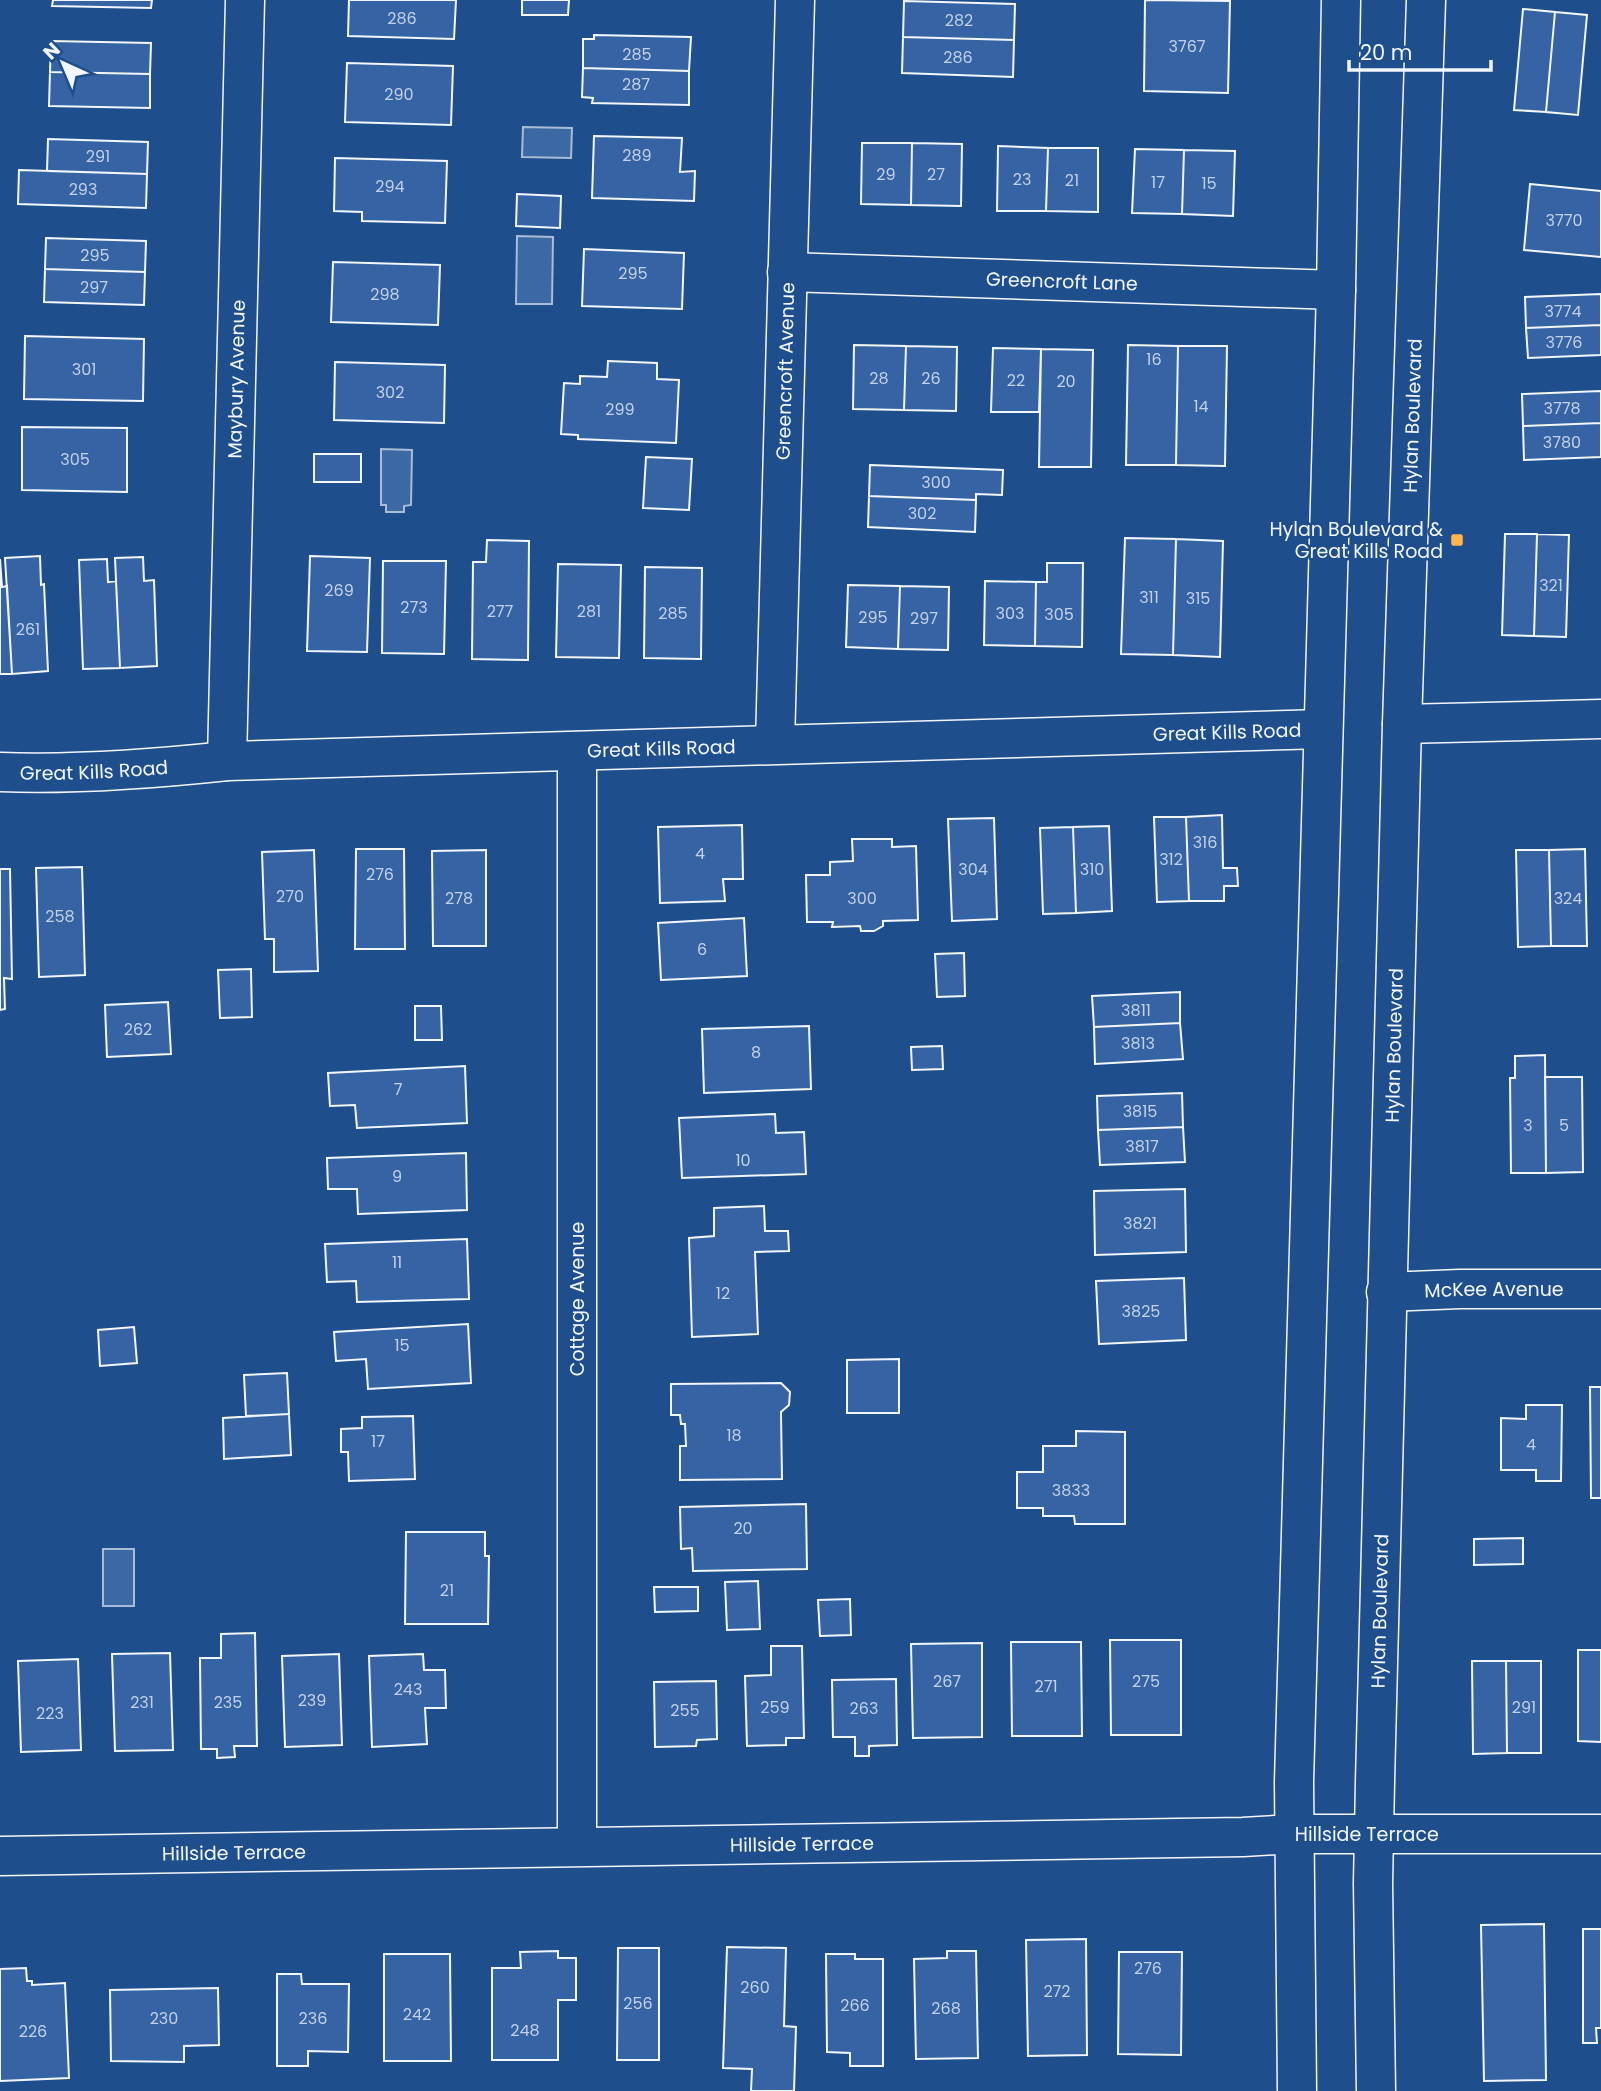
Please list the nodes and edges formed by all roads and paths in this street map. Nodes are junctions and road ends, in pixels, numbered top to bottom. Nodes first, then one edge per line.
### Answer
1 (245, 0) edge
2 (795, 0) edge
3 (1341, 0) edge
4 (1426, 0) edge
5 (787, 272) junction
6 (1336, 290) junction
7 (1601, 719) edge
8 (1402, 723) junction
9 (1323, 729) junction
10 (775, 744) junction
11 (577, 751) junction
12 (227, 761) junction
13 (0, 772) edge
14 (1601, 1289) edge
15 (1386, 1292) junction
16 (1293, 1834) junction
17 (1373, 1834) junction
18 (1601, 1835) edge
19 (577, 1846) junction
20 (0, 1856) edge
21 (1297, 2091) edge
22 (1376, 2091) edge

1 - 12 street, Maybury Avenue
2 - 5 street, Greencroft Avenue
3 - 6 street
4 - 8 street, Hylan Boulevard
5 - 6 street, Greencroft Lane
5 - 10 street, Greencroft Avenue
6 - 9 street
7 - 8 street
8 - 15 street, Hylan Boulevard
9 - 10 street, Great Kills Road
9 - 16 street
10 - 11 street, Great Kills Road
11 - 12 street, Great Kills Road
11 - 19 street, Cottage Avenue
12 - 13 street, Great Kills Road
14 - 15 street, McKee Avenue
15 - 17 street, Hylan Boulevard
16 - 17 street, Hillside Terrace
16 - 19 street, Hillside Terrace
16 - 21 street
17 - 18 street, Hillside Terrace
17 - 22 street, Hylan Boulevard
19 - 20 street, Hillside Terrace

